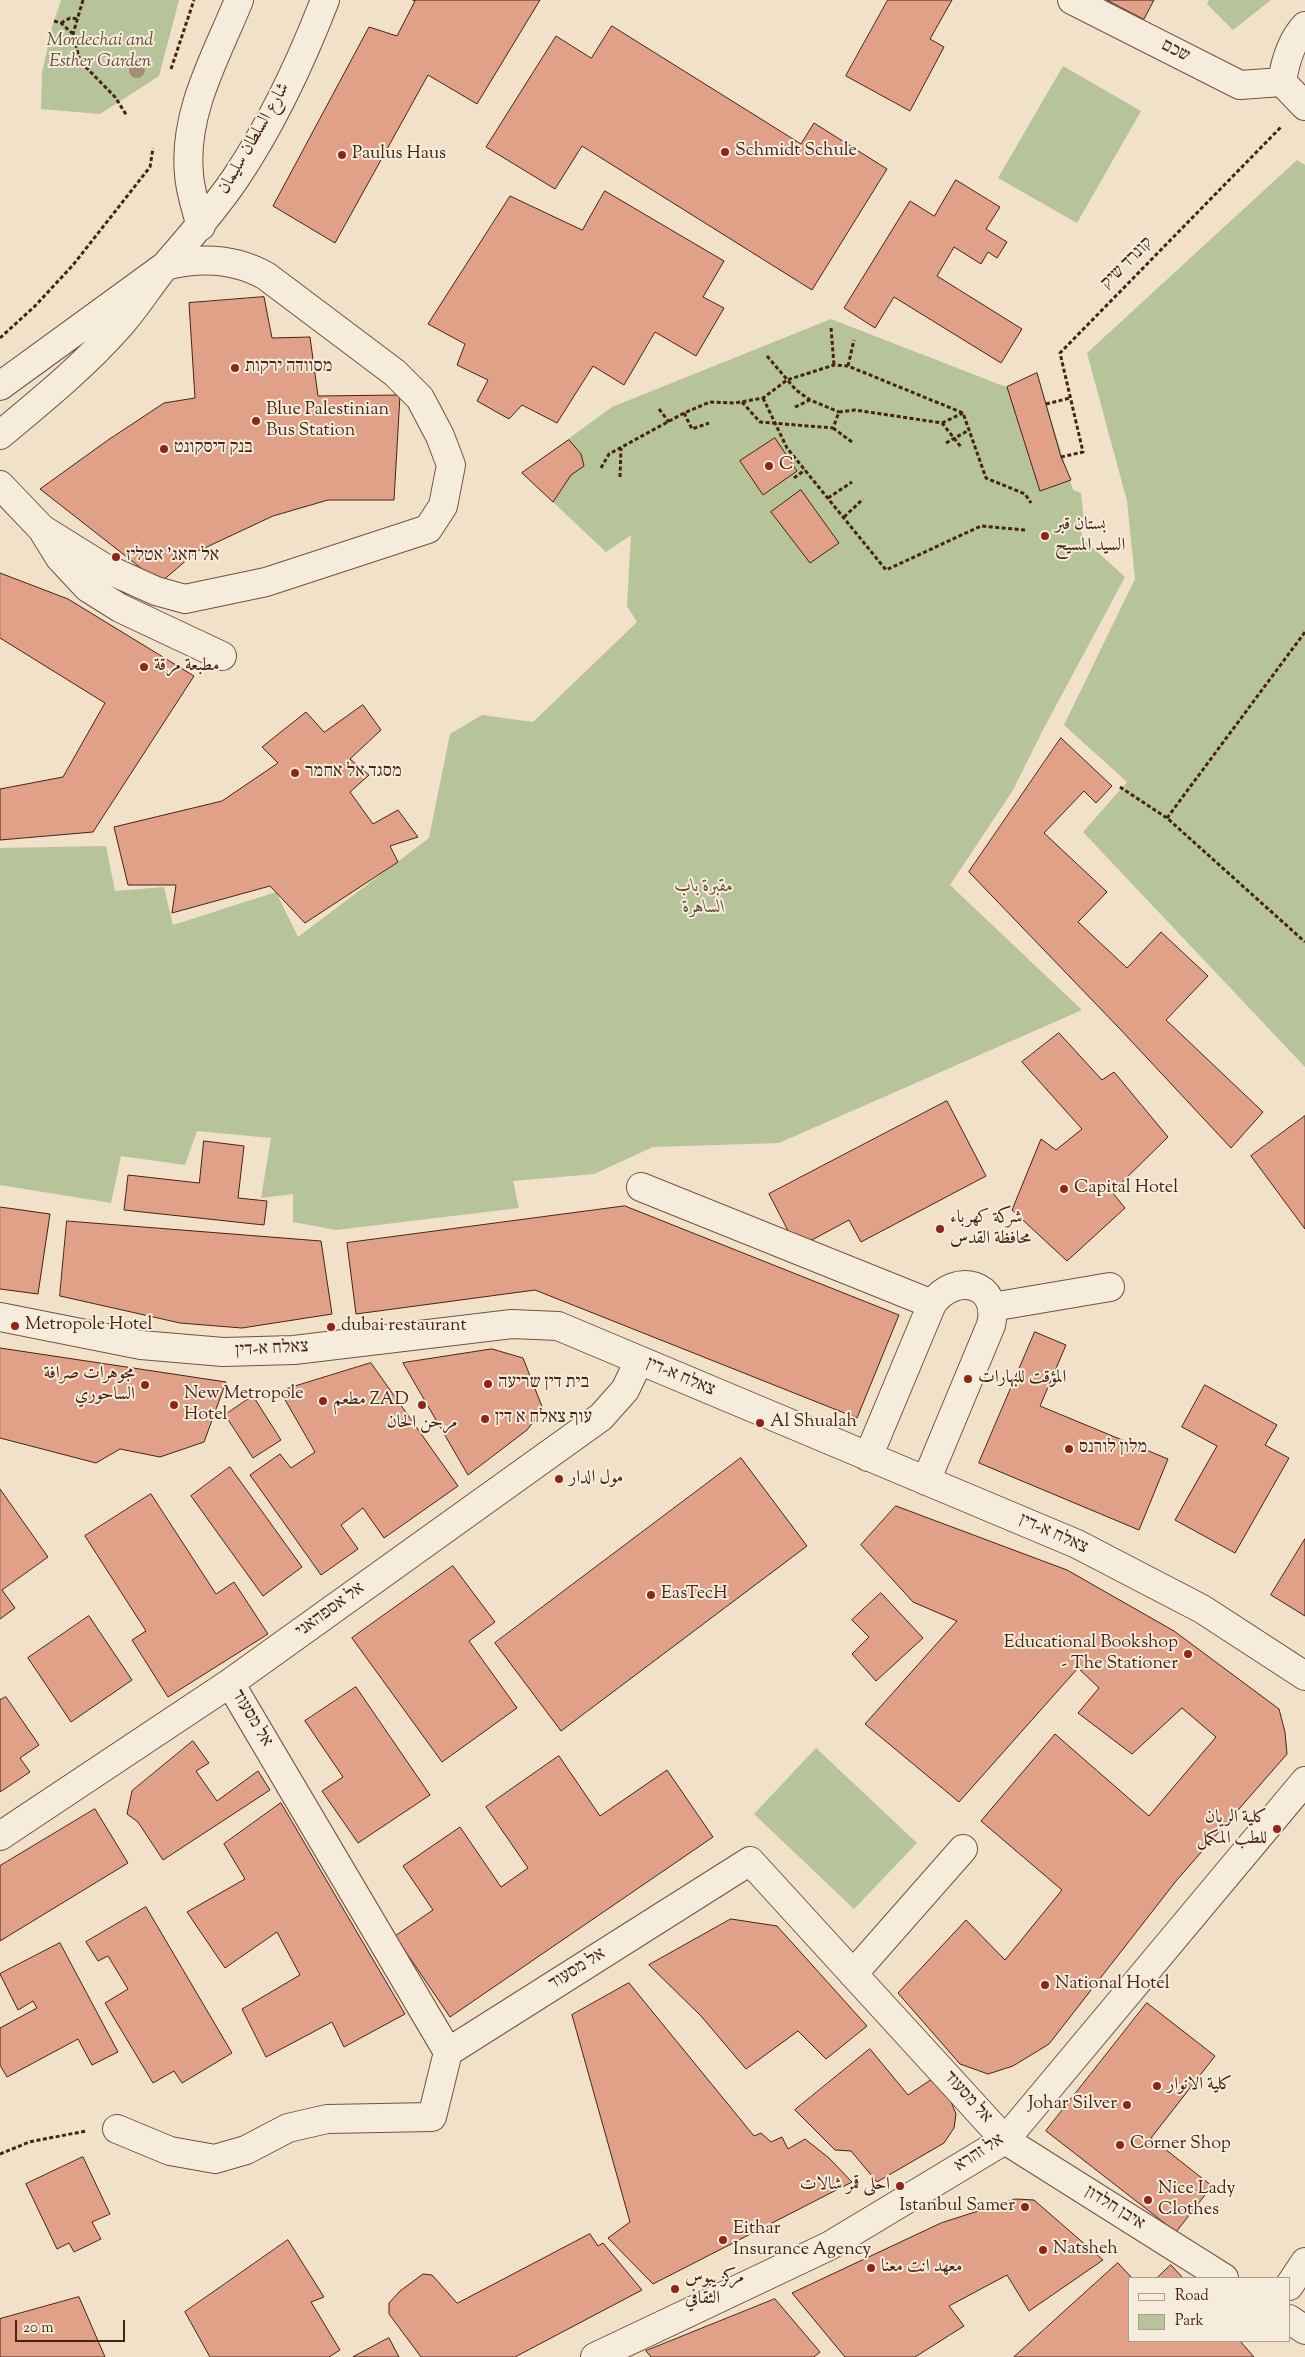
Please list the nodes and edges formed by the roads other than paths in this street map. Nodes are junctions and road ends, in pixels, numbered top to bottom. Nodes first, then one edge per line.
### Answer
1 (239, 0) edge
2 (325, 0) edge
3 (1072, 0) edge
4 (1305, 26) edge
5 (1282, 82) junction
6 (1303, 104) edge
7 (201, 226) junction
8 (165, 266) junction
9 (0, 386) edge
10 (0, 435) edge
11 (0, 485) edge
12 (42, 529) junction
13 (222, 656) dead end
14 (641, 1187) dead end
15 (1110, 1287) dead end
16 (932, 1304) junction
17 (992, 1308) junction
18 (0, 1317) edge
19 (639, 1361) junction
20 (868, 1457) junction
21 (926, 1481) junction
22 (1305, 1676) edge
23 (230, 1683) junction
24 (1305, 1781) edge
25 (0, 1836) edge
26 (963, 1849) dead end
27 (852, 1974) junction
28 (448, 2052) junction
29 (117, 2129) road end
30 (1005, 2140) junction
31 (1305, 2262) edge
32 (1222, 2277) edge
33 (1290, 2284) edge
34 (1290, 2320) edge
35 (1305, 2330) edge
36 (595, 2357) edge

1 - 7 street
2 - 7 street, شارع السلطان سليمان
3 - 5 street, שכם
4 - 5 street
5 - 6 street
7 - 8 street, شارع السلطان سليمان
8 - 9 street, شارع السلطان سليمان
8 - 10 street, شارع السلطان سليمان
8 - 12 street
11 - 12 street
12 - 13 street
14 - 16 street
15 - 17 street
16 - 17 street
16 - 20 street
17 - 21 street
18 - 19 street, צאלח א-דין
19 - 20 street, צאלח א-דין
19 - 23 street, אל אספהאני
20 - 21 street, צאלח א-דין
21 - 22 street, צאלח א-דין
23 - 25 street, אל אספהאני
23 - 28 street, אל מסעוד
24 - 30 street, אל זהרא
26 - 27 street
27 - 28 street, אל מסעוד
27 - 30 street, אל מסעוד
28 - 29 street
30 - 32 street, איבן חלדון
30 - 36 street, אל זהרא
31 - 33 street
34 - 35 street

